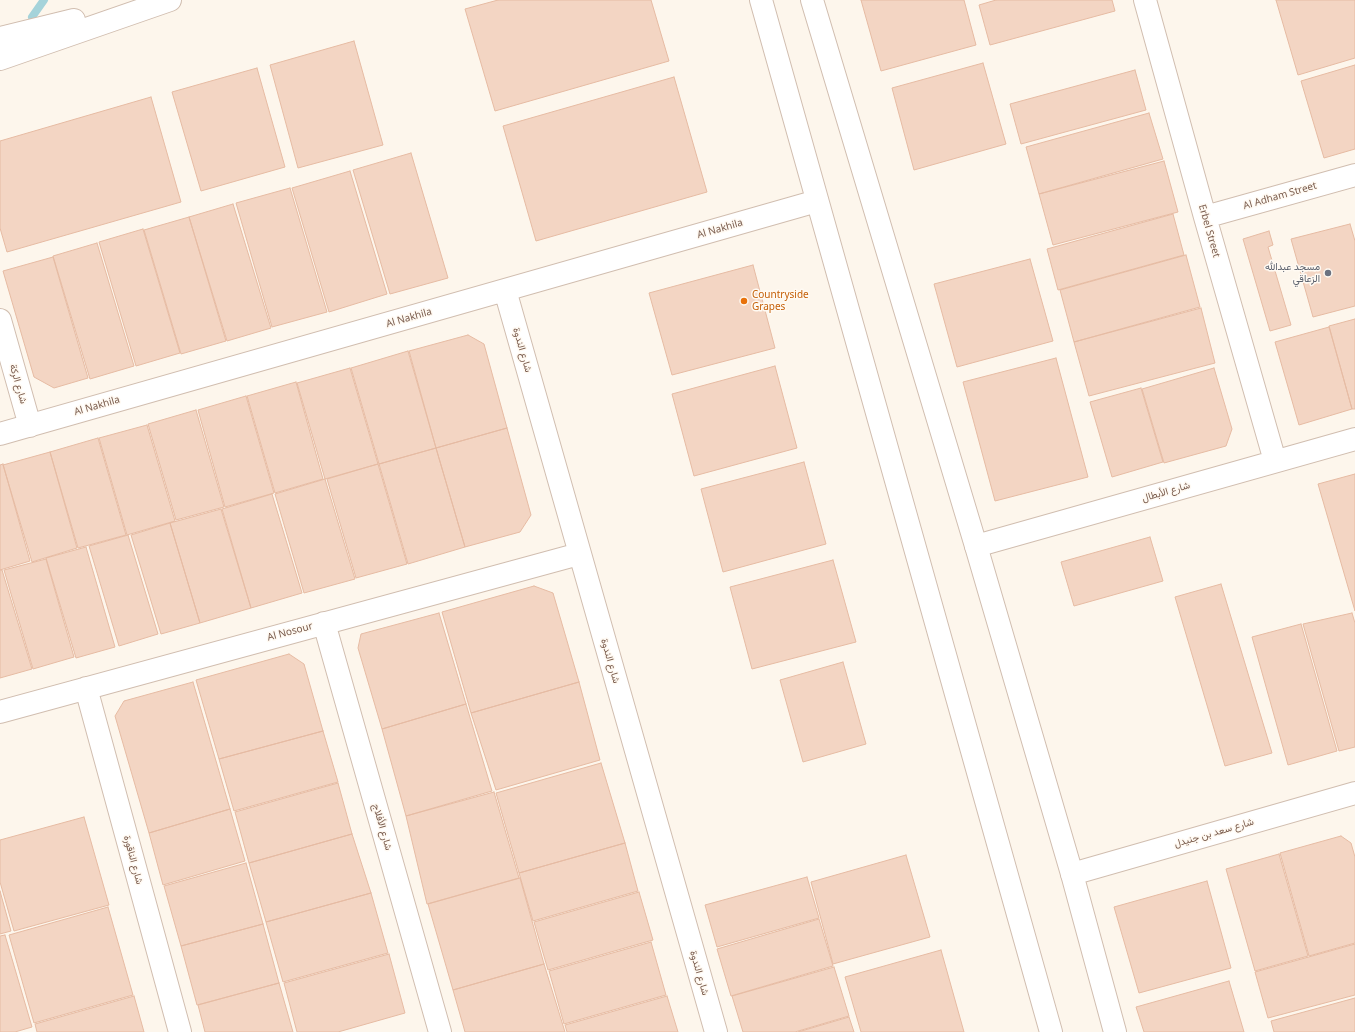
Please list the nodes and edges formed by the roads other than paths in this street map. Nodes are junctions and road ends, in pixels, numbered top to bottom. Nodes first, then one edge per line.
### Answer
1 (153, 0) edge
2 (170, 0) edge
3 (761, 0) edge
4 (812, 0) edge
5 (1150, 1) edge
6 (0, 38) edge
7 (0, 59) edge
8 (1355, 175) edge
9 (817, 201) junction
10 (1205, 217) junction
11 (505, 290) junction
12 (0, 320) edge
13 (30, 426) junction
14 (0, 434) edge
15 (1355, 439) edge
16 (1275, 461) junction
17 (976, 546) junction
18 (580, 554) junction
19 (324, 623) junction
20 (86, 688) junction
21 (0, 712) edge
22 (1355, 793) edge
23 (1072, 874) junction
24 (180, 1032) edge
25 (440, 1032) edge
26 (716, 1032) edge
27 (1051, 1032) edge
28 (1115, 1032) edge

1 - 6 street
2 - 7 street
3 - 9 street
4 - 17 street
5 - 10 street, Erbel Street
8 - 10 street, Al Adham Street
9 - 11 street, Al Nakhila
9 - 27 street
10 - 16 street, Erbel Street
11 - 13 street, Al Nakhila
11 - 18 street, شارع الندوة
12 - 13 street, شارع الركة
13 - 14 street, Al Nakhila
15 - 16 street, شارع الأبطال
16 - 17 street, شارع الأبطال
17 - 23 street
18 - 19 street, Al Nosour
18 - 26 street, شارع الندوة
19 - 20 street, Al Nosour
19 - 25 street, شارع الأفلاج
20 - 21 street, Al Nosour
20 - 24 street, شارع الناقورة
22 - 23 street, شارع سعد بن جنيدل
23 - 28 street

